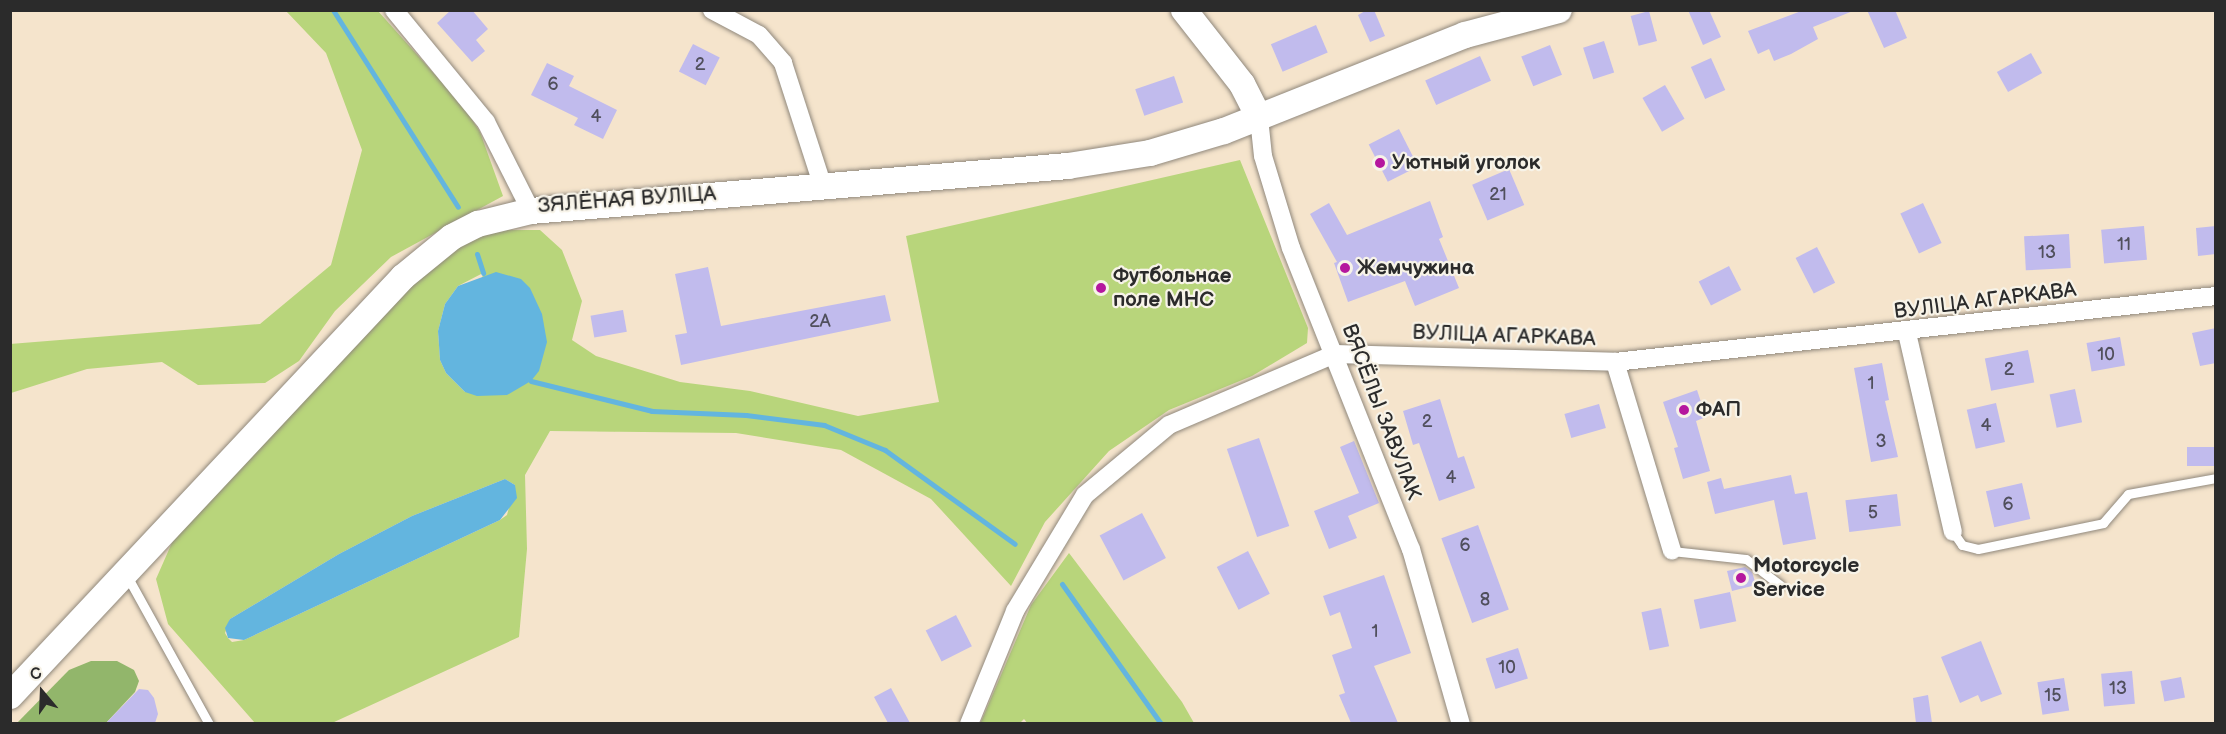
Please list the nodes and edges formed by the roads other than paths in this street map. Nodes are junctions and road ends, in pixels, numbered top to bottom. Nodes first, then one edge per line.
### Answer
1 (394, 10) edge
2 (712, 10) edge
3 (1184, 10) edge
4 (1559, 10) edge
5 (1259, 118) junction
6 (822, 184) junction
7 (531, 212) junction
8 (2216, 296) edge
9 (1907, 333) junction
10 (1335, 354) junction
11 (1616, 362) junction
12 (2216, 478) edge
13 (1953, 532) joint
14 (1672, 551) joint
15 (126, 574) junction
16 (1780, 585) dead end
17 (10, 696) edge
18 (209, 723) edge
19 (969, 723) edge
20 (1461, 723) edge

1 - 7 street, ЗЯЛЁНАЯ ВУЛІЦА
2 - 6 street
3 - 5 street
4 - 5 street, ЗЯЛЁНАЯ ВУЛІЦА
5 - 6 street, ЗЯЛЁНАЯ ВУЛІЦА
5 - 10 street, ВЯСЁЛЫ ЗАВУЛАК
6 - 7 street, ЗЯЛЁНАЯ ВУЛІЦА
7 - 15 street
8 - 9 street, ВУЛІЦА АГАРКАВА
9 - 11 street, ВУЛІЦА АГАРКАВА
9 - 13 street
10 - 11 street, ВУЛІЦА АГАРКАВА
10 - 19 street, ВУЛІЦА АГАРКАВА
10 - 20 street, ВЯСЁЛЫ ЗАВУЛАК
11 - 14 street
12 - 13 lane
14 - 16 lane
15 - 17 street
15 - 18 lane

